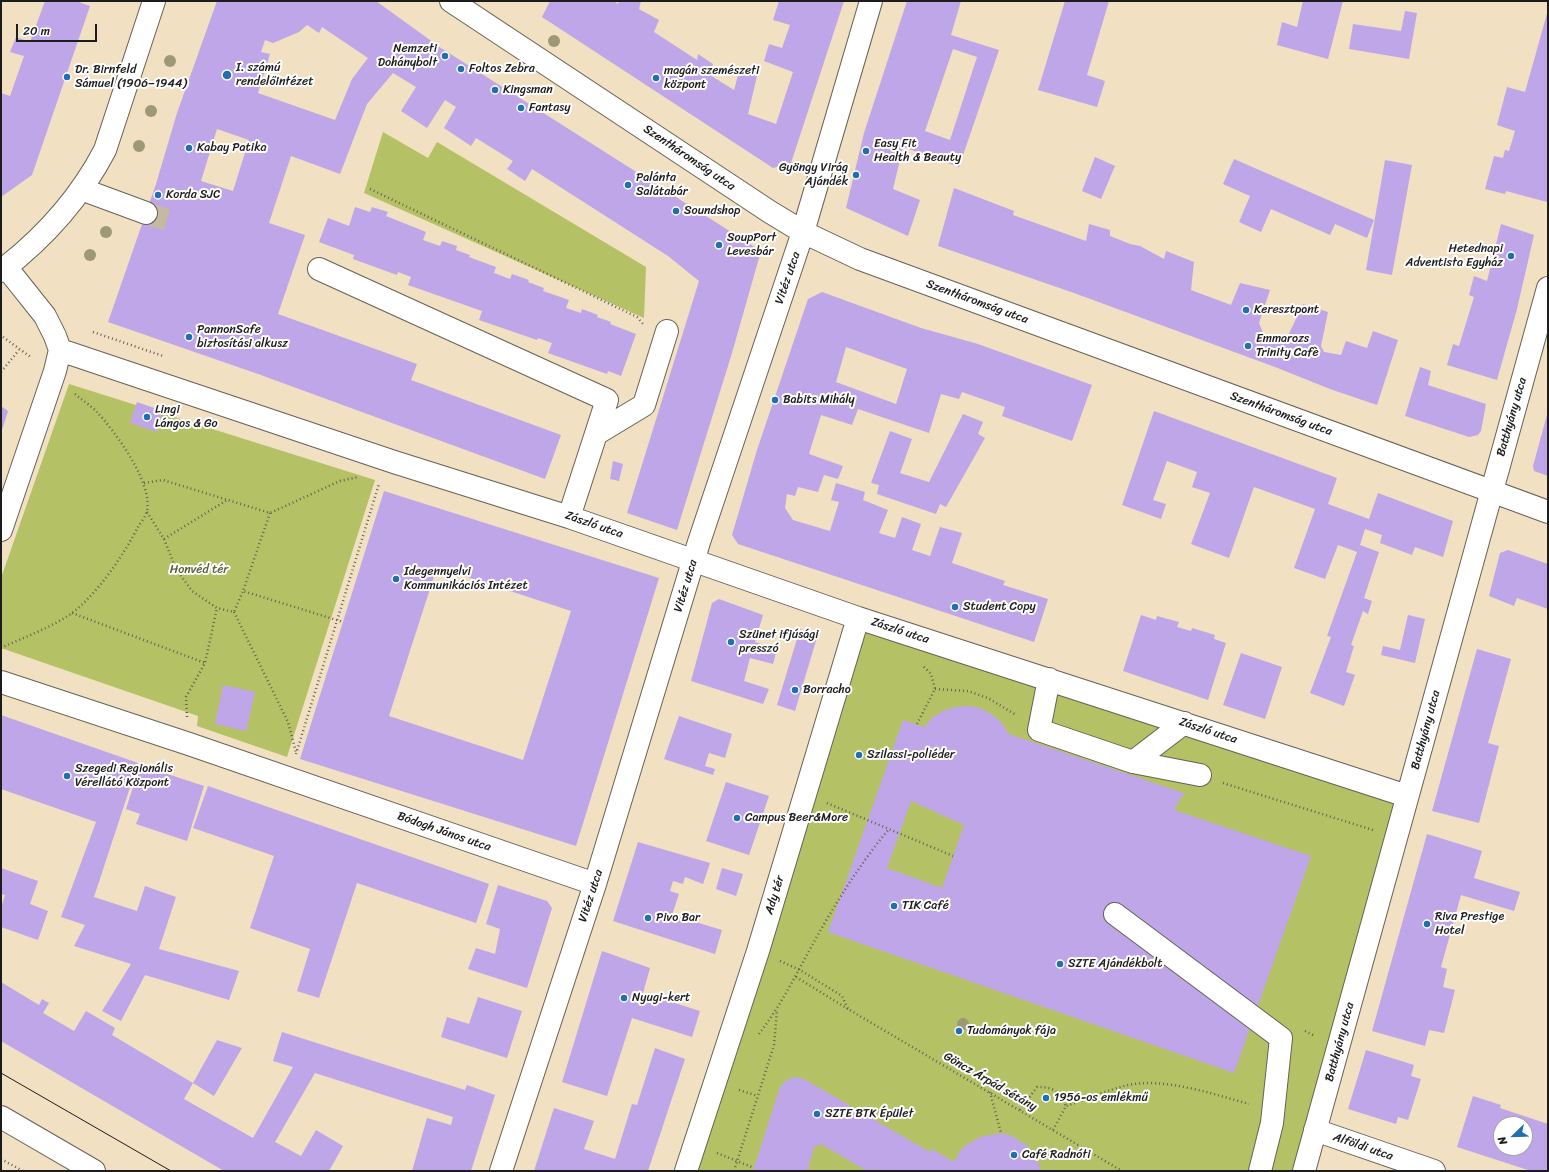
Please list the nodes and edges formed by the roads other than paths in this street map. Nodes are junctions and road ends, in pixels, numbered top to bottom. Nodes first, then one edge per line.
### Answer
1 (154, 1) edge
2 (451, 1) edge
3 (871, 1) edge
4 (81, 189) junction
5 (146, 213) tunnel mouth
6 (804, 232) junction
7 (4, 269) edge
8 (319, 270) dead end
9 (1548, 288) edge
10 (664, 338) road end
11 (60, 350) junction
12 (596, 434) junction
13 (1491, 491) junction
14 (1548, 512) edge
15 (569, 516) junction
16 (1, 530) edge
17 (694, 560) junction
18 (858, 618) junction
19 (1049, 679) junction
20 (1, 682) edge
21 (1184, 723) junction
22 (1134, 762) junction
23 (1200, 775) road end
24 (1407, 796) junction
25 (594, 884) junction
26 (1115, 914) dead end
27 (1, 1117) edge
28 (1315, 1130) junction
29 (94, 1171) edge
30 (501, 1171) edge
31 (686, 1171) edge
32 (1260, 1171) edge
33 (1304, 1171) edge
34 (1434, 1171) edge

1 - 4 street
2 - 6 street, Szentháromság utca
3 - 6 street, Vitéz utca
4 - 5 street
4 - 7 street
6 - 13 street, Szentháromság utca
6 - 17 street, Vitéz utca
7 - 11 street
8 - 12 street
9 - 13 street, Batthyány utca
10 - 12 street
11 - 15 street, Zászló utca
11 - 16 street
12 - 15 street
13 - 14 street, Szentháromság utca
13 - 24 street, Batthyány utca
15 - 17 street, Zászló utca
17 - 18 street, Zászló utca
17 - 25 street, Vitéz utca
18 - 19 street, Zászló utca
18 - 31 street, Ady tér
19 - 21 street, Zászló utca
19 - 22 street
20 - 25 street, Bódogh János utca
21 - 22 street
21 - 24 street, Zászló utca
22 - 23 street
24 - 28 street, Batthyány utca
25 - 30 street, Vitéz utca
26 - 32 street
27 - 29 street
28 - 33 street, Batthyány utca
28 - 34 street, Alföldi utca

